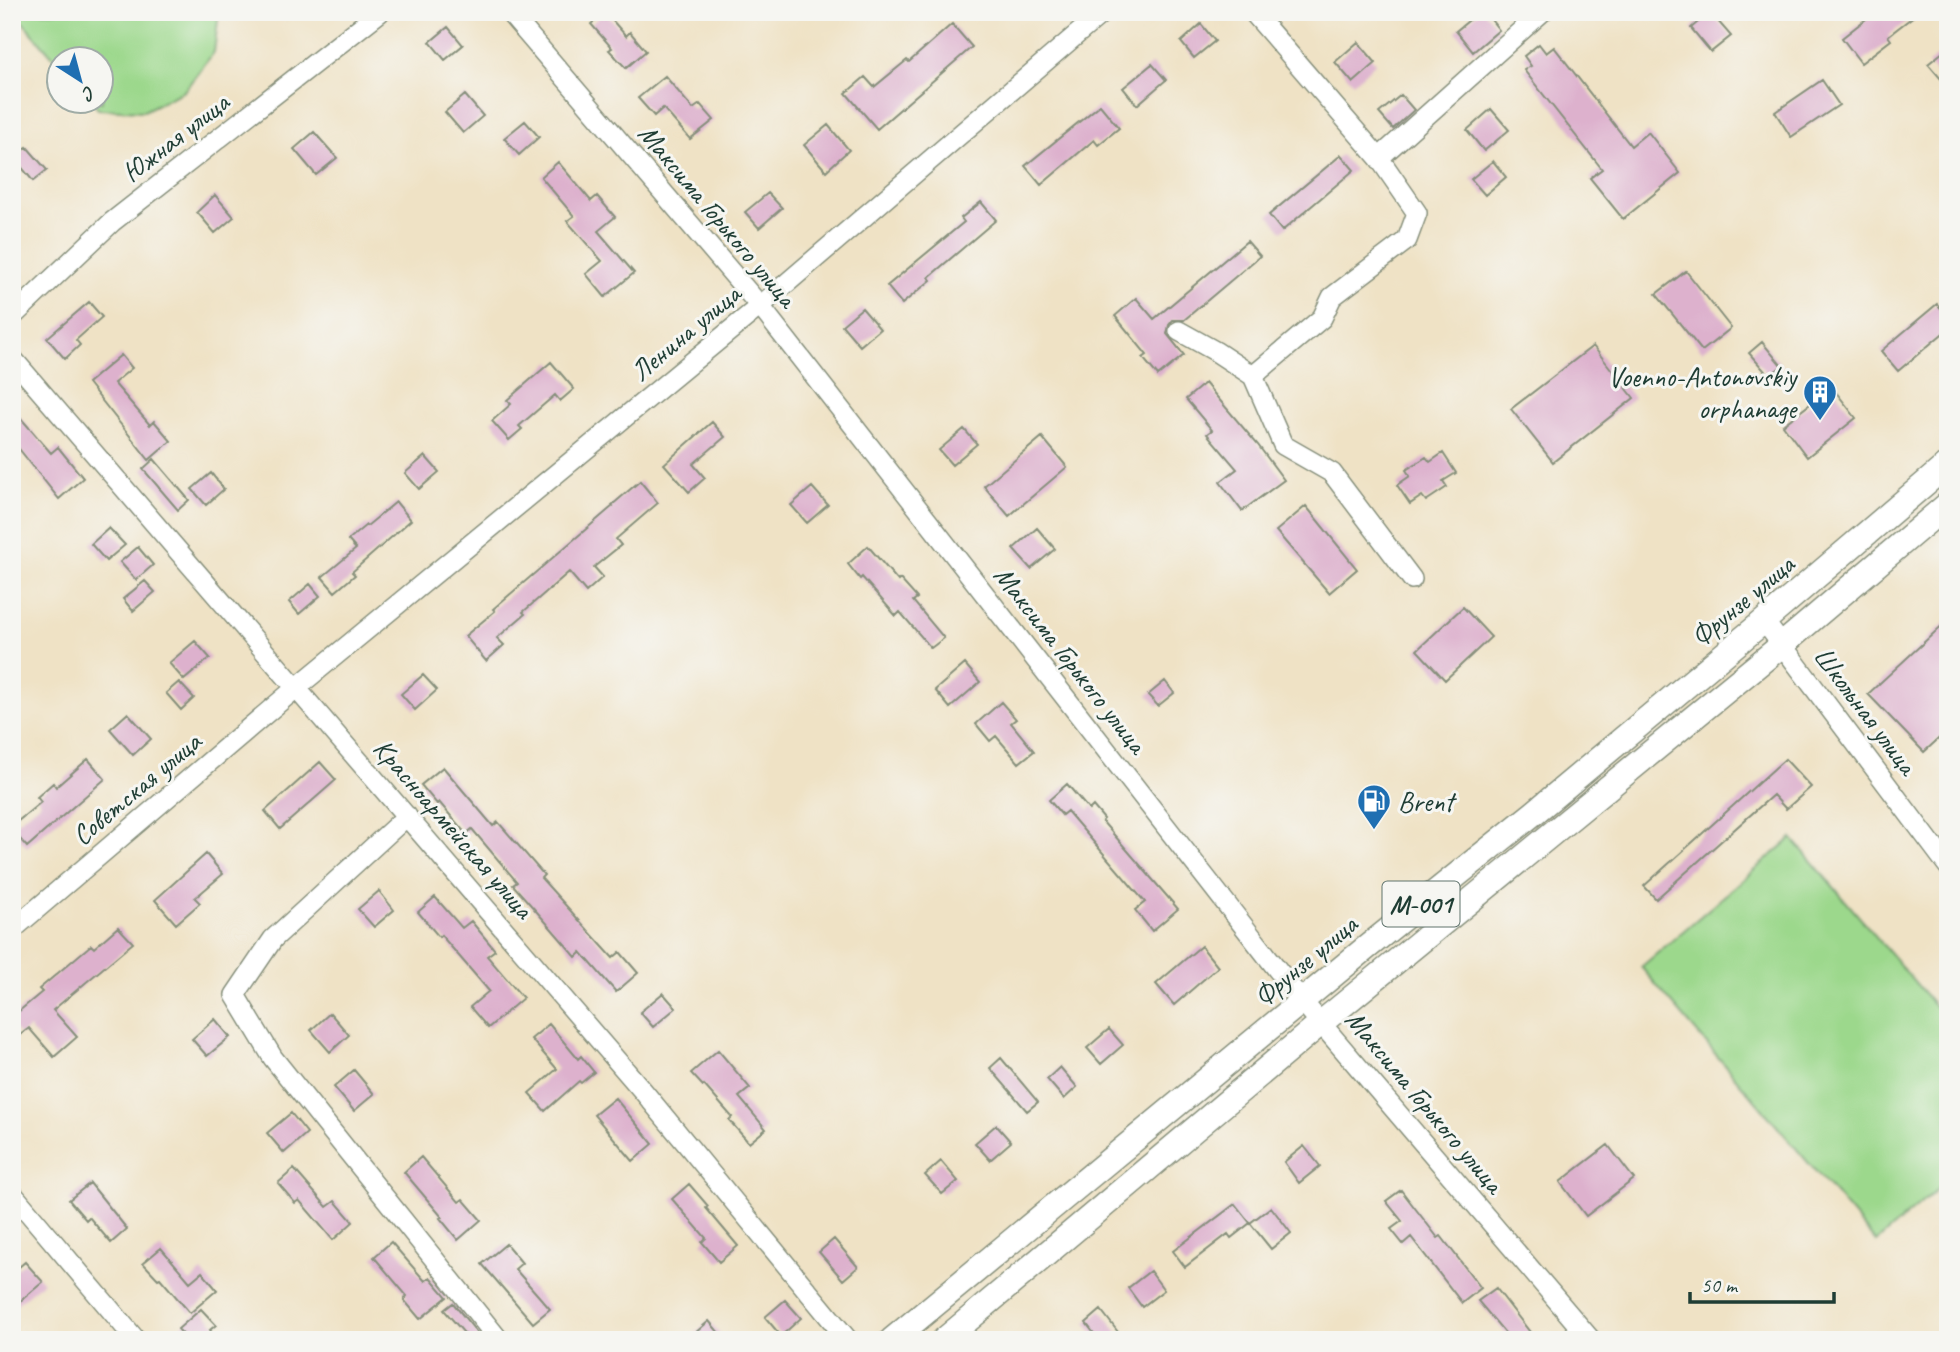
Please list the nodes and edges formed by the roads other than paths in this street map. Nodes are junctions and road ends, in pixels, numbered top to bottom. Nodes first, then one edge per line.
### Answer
1 (380, 12) edge
2 (509, 12) edge
3 (1103, 12) edge
4 (1253, 12) edge
5 (1542, 12) edge
6 (1378, 158) junction
7 (760, 306) junction
8 (12, 317) edge
9 (1179, 331) dead end
10 (12, 358) edge
11 (1253, 376) junction
12 (1948, 464) edge
13 (1948, 504) edge
14 (1412, 579) dead end
15 (1764, 621) junction
16 (1782, 645) junction
17 (296, 688) junction
18 (407, 816) junction
19 (1948, 866) edge
20 (12, 930) edge
21 (1302, 1001) junction
22 (1321, 1023) junction
23 (12, 1193) edge
24 (136, 1340) edge
25 (499, 1340) edge
26 (848, 1340) edge
27 (892, 1340) edge
28 (944, 1340) edge
29 (1591, 1340) edge

1 - 8 street, Южная улица
2 - 7 street, Максима Горького улица
3 - 7 street, Ленина улица
4 - 6 street
5 - 6 street
6 - 11 street
7 - 17 street, Ленина улица
7 - 21 street, Максима Горького улица
9 - 11 street
10 - 17 street, Красноармейская улица
11 - 14 street
12 - 15 main road, Фрунзе улица / M-001
13 - 16 main road, M-001
15 - 16 street, Школьная улица
15 - 21 main road, Фрунзе улица / M-001
16 - 19 street, Школьная улица
16 - 22 main road, M-001
17 - 18 street, Красноармейская улица
17 - 20 street, Советская улица
18 - 25 street
18 - 26 street, Красноармейская улица
21 - 22 street, Максима Горького улица
21 - 27 main road, Фрунзе улица / M-001
22 - 28 main road, M-001
22 - 29 street, Максима Горького улица
23 - 24 street

